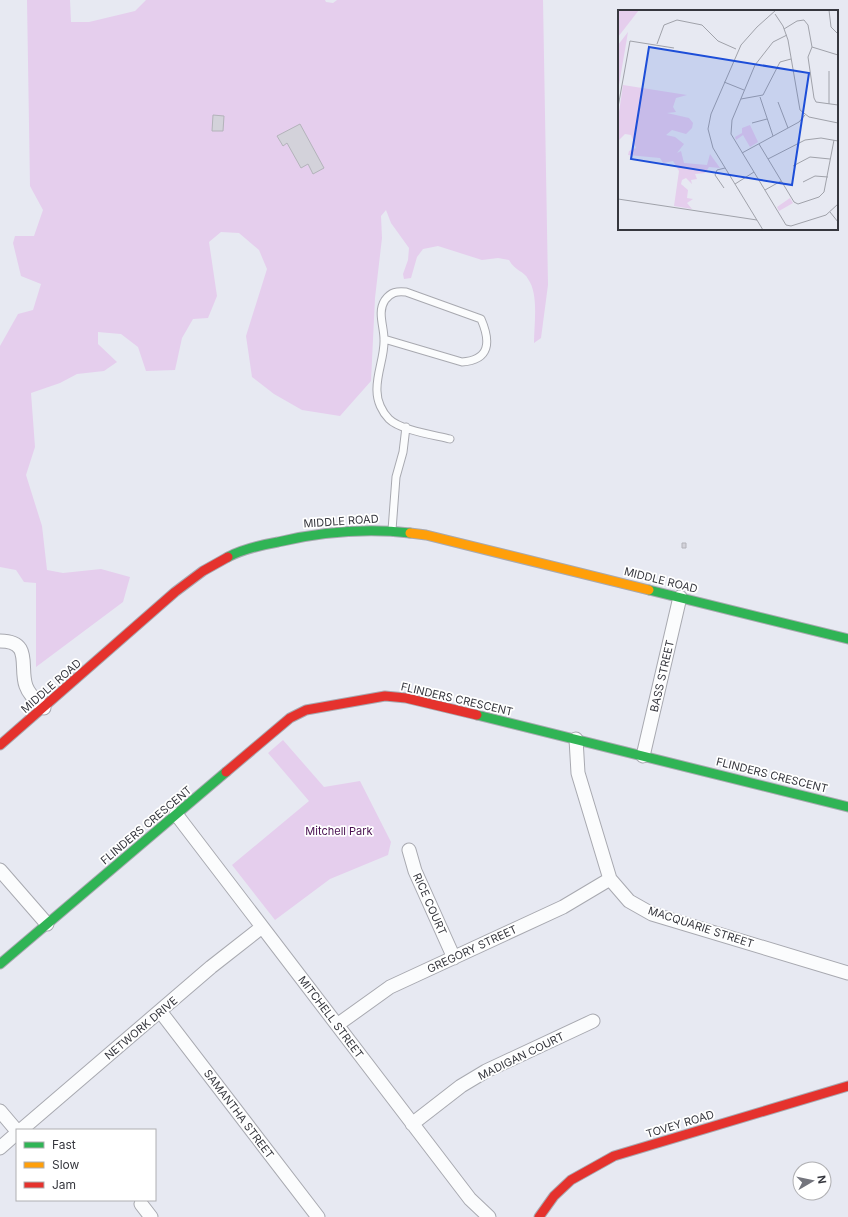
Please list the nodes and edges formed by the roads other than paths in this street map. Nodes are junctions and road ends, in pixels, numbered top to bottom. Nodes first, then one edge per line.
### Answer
1 (384, 339) junction
2 (406, 427) junction
3 (450, 439) dead end
4 (392, 530) junction
5 (680, 597) junction
6 (746, 613) junction
7 (840, 627) dead end
8 (848, 639) edge
9 (0, 641) edge
10 (44, 708) junction
11 (576, 739) junction
12 (0, 746) edge
13 (643, 756) junction
14 (848, 807) edge
15 (176, 814) junction
16 (409, 850) dead end
17 (0, 870) edge
18 (610, 879) junction
19 (47, 924) junction
20 (262, 927) junction
21 (454, 958) junction
22 (0, 964) edge
23 (848, 972) edge
24 (160, 1011) junction
25 (594, 1021) dead end
26 (337, 1025) junction
27 (848, 1086) edge
28 (0, 1111) edge
29 (412, 1124) junction
30 (22, 1129) edge
31 (16, 1131) edge
32 (16, 1133) edge
33 (0, 1148) edge
34 (141, 1204) dead end
35 (151, 1217) edge
36 (318, 1217) edge
37 (489, 1217) edge
38 (539, 1217) edge

1 - 1 lane
1 - 2 lane
2 - 3 lane
2 - 4 lane
4 - 5 street, MIDDLE ROAD
4 - 10 street, MIDDLE ROAD
5 - 6 street, MIDDLE ROAD
5 - 13 street, BASS STREET
6 - 7 street, MIDDLE ROAD
6 - 8 street, MIDDLE ROAD
9 - 10 street
10 - 12 street, MIDDLE ROAD
11 - 13 street, FLINDERS CRESCENT
11 - 15 street, FLINDERS CRESCENT
11 - 18 street, MACQUARIE STREET
13 - 14 street, FLINDERS CRESCENT
15 - 19 street, FLINDERS CRESCENT
15 - 20 street, MITCHELL STREET
16 - 21 street, RICE COURT
17 - 19 street
18 - 21 street, GREGORY STREET
18 - 23 street, MACQUARIE STREET
19 - 22 street, FLINDERS CRESCENT
20 - 24 street, NETWORK DRIVE
20 - 26 street, MITCHELL STREET
21 - 26 street, GREGORY STREET
24 - 30 street, NETWORK DRIVE
24 - 36 street, SAMANTHA STREET
25 - 29 street, MADIGAN COURT
26 - 29 street, MITCHELL STREET
27 - 38 street, TOVEY ROAD
28 - 31 street
29 - 37 street, MITCHELL STREET
32 - 33 street
34 - 35 street

